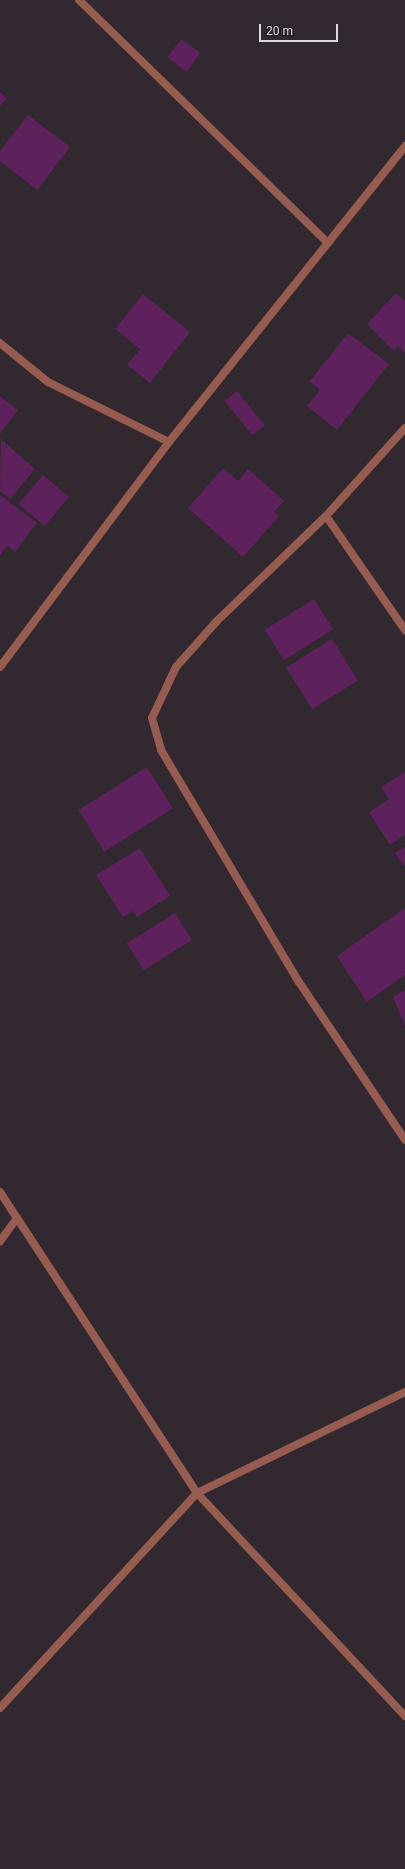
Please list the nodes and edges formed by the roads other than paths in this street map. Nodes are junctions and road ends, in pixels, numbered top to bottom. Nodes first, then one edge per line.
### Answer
1 (79, 0) edge
2 (405, 146) edge
3 (328, 243) junction
4 (0, 343) edge
5 (405, 428) edge
6 (169, 442) junction
7 (326, 516) junction
8 (405, 630) edge
9 (0, 667) edge
10 (405, 1140) edge
11 (0, 1192) edge
12 (17, 1218) junction
13 (0, 1241) edge
14 (405, 1392) edge
15 (196, 1493) junction
16 (0, 1708) edge
17 (405, 1716) edge

1 - 3 street
2 - 3 street
3 - 6 street
4 - 6 street
5 - 7 street
6 - 9 street
7 - 8 street
7 - 10 street
11 - 12 street
12 - 13 street
12 - 15 street
14 - 15 street
15 - 16 street
15 - 17 street

